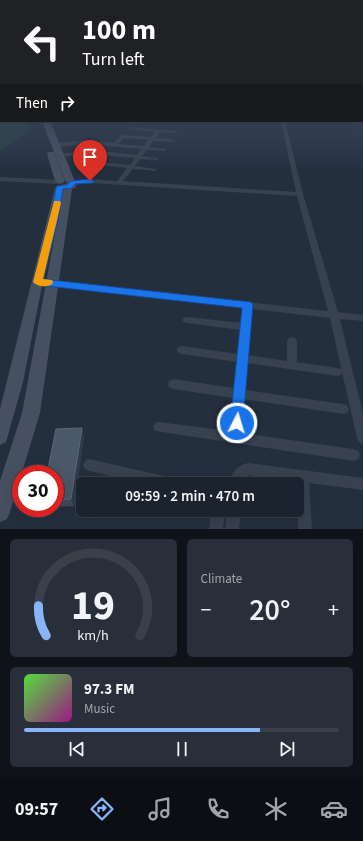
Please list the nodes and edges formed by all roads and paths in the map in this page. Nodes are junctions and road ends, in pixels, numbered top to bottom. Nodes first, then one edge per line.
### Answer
1 (39, 122) edge
2 (46, 122) edge
3 (283, 122) edge
4 (129, 128) dead end
5 (158, 131) junction
6 (176, 132) dead end
7 (152, 139) junction
8 (171, 141) dead end
9 (115, 144) junction
10 (56, 145) junction
11 (146, 148) junction
12 (164, 150) dead end
13 (60, 155) junction
14 (139, 157) junction
15 (156, 159) dead end
16 (101, 164) dead end
17 (132, 167) junction
18 (154, 170) dead end
19 (0, 178) edge
20 (120, 183) junction
21 (0, 184) edge
22 (64, 184) junction
23 (300, 194) junction
24 (37, 282) junction
25 (52, 283) junction
26 (248, 305) junction
27 (334, 315) junction
28 (363, 318) edge
29 (188, 320) dead end
30 (246, 327) junction
31 (292, 341) dead end
32 (182, 350) dead end
33 (243, 359) junction
34 (292, 365) junction
35 (337, 372) dead end
36 (173, 384) dead end
37 (239, 394) junction
38 (344, 409) dead end
39 (159, 427) dead end
40 (0, 436) edge
41 (235, 438) junction
42 (363, 438) edge
43 (354, 455) dead end
44 (89, 465) dead end
45 (302, 476) junction
46 (142, 477) edge
47 (237, 477) edge
48 (363, 484) edge
49 (0, 512) edge
50 (217, 517) edge
51 (233, 517) edge
52 (216, 529) edge
53 (232, 529) edge
54 (305, 529) edge

1 - 22 main road
2 - 10 main road
3 - 23 street
4 - 5 street
5 - 6 street
5 - 7 street
7 - 8 street
7 - 9 street
7 - 11 street
9 - 10 street
9 - 11 street
10 - 13 main road
11 - 12 street
11 - 14 street
13 - 14 street
13 - 22 main road
14 - 15 street
14 - 17 street
16 - 17 street
17 - 18 street
17 - 20 street
19 - 22 street
20 - 22 street
20 - 23 street
21 - 22 street
22 - 24 main road
22 - 25 main road
23 - 27 street
24 - 25 street
24 - 40 main road
25 - 26 street
25 - 49 main road
26 - 27 street
26 - 30 street
27 - 28 street
27 - 42 street
29 - 30 street
30 - 33 street
31 - 34 street
32 - 33 street
33 - 34 street
33 - 37 street
34 - 35 street
36 - 37 street
37 - 38 street
37 - 41 street
39 - 41 street
41 - 43 street
44 - 46 street
45 - 47 street
45 - 48 street
45 - 54 street
50 - 52 street
51 - 53 street

